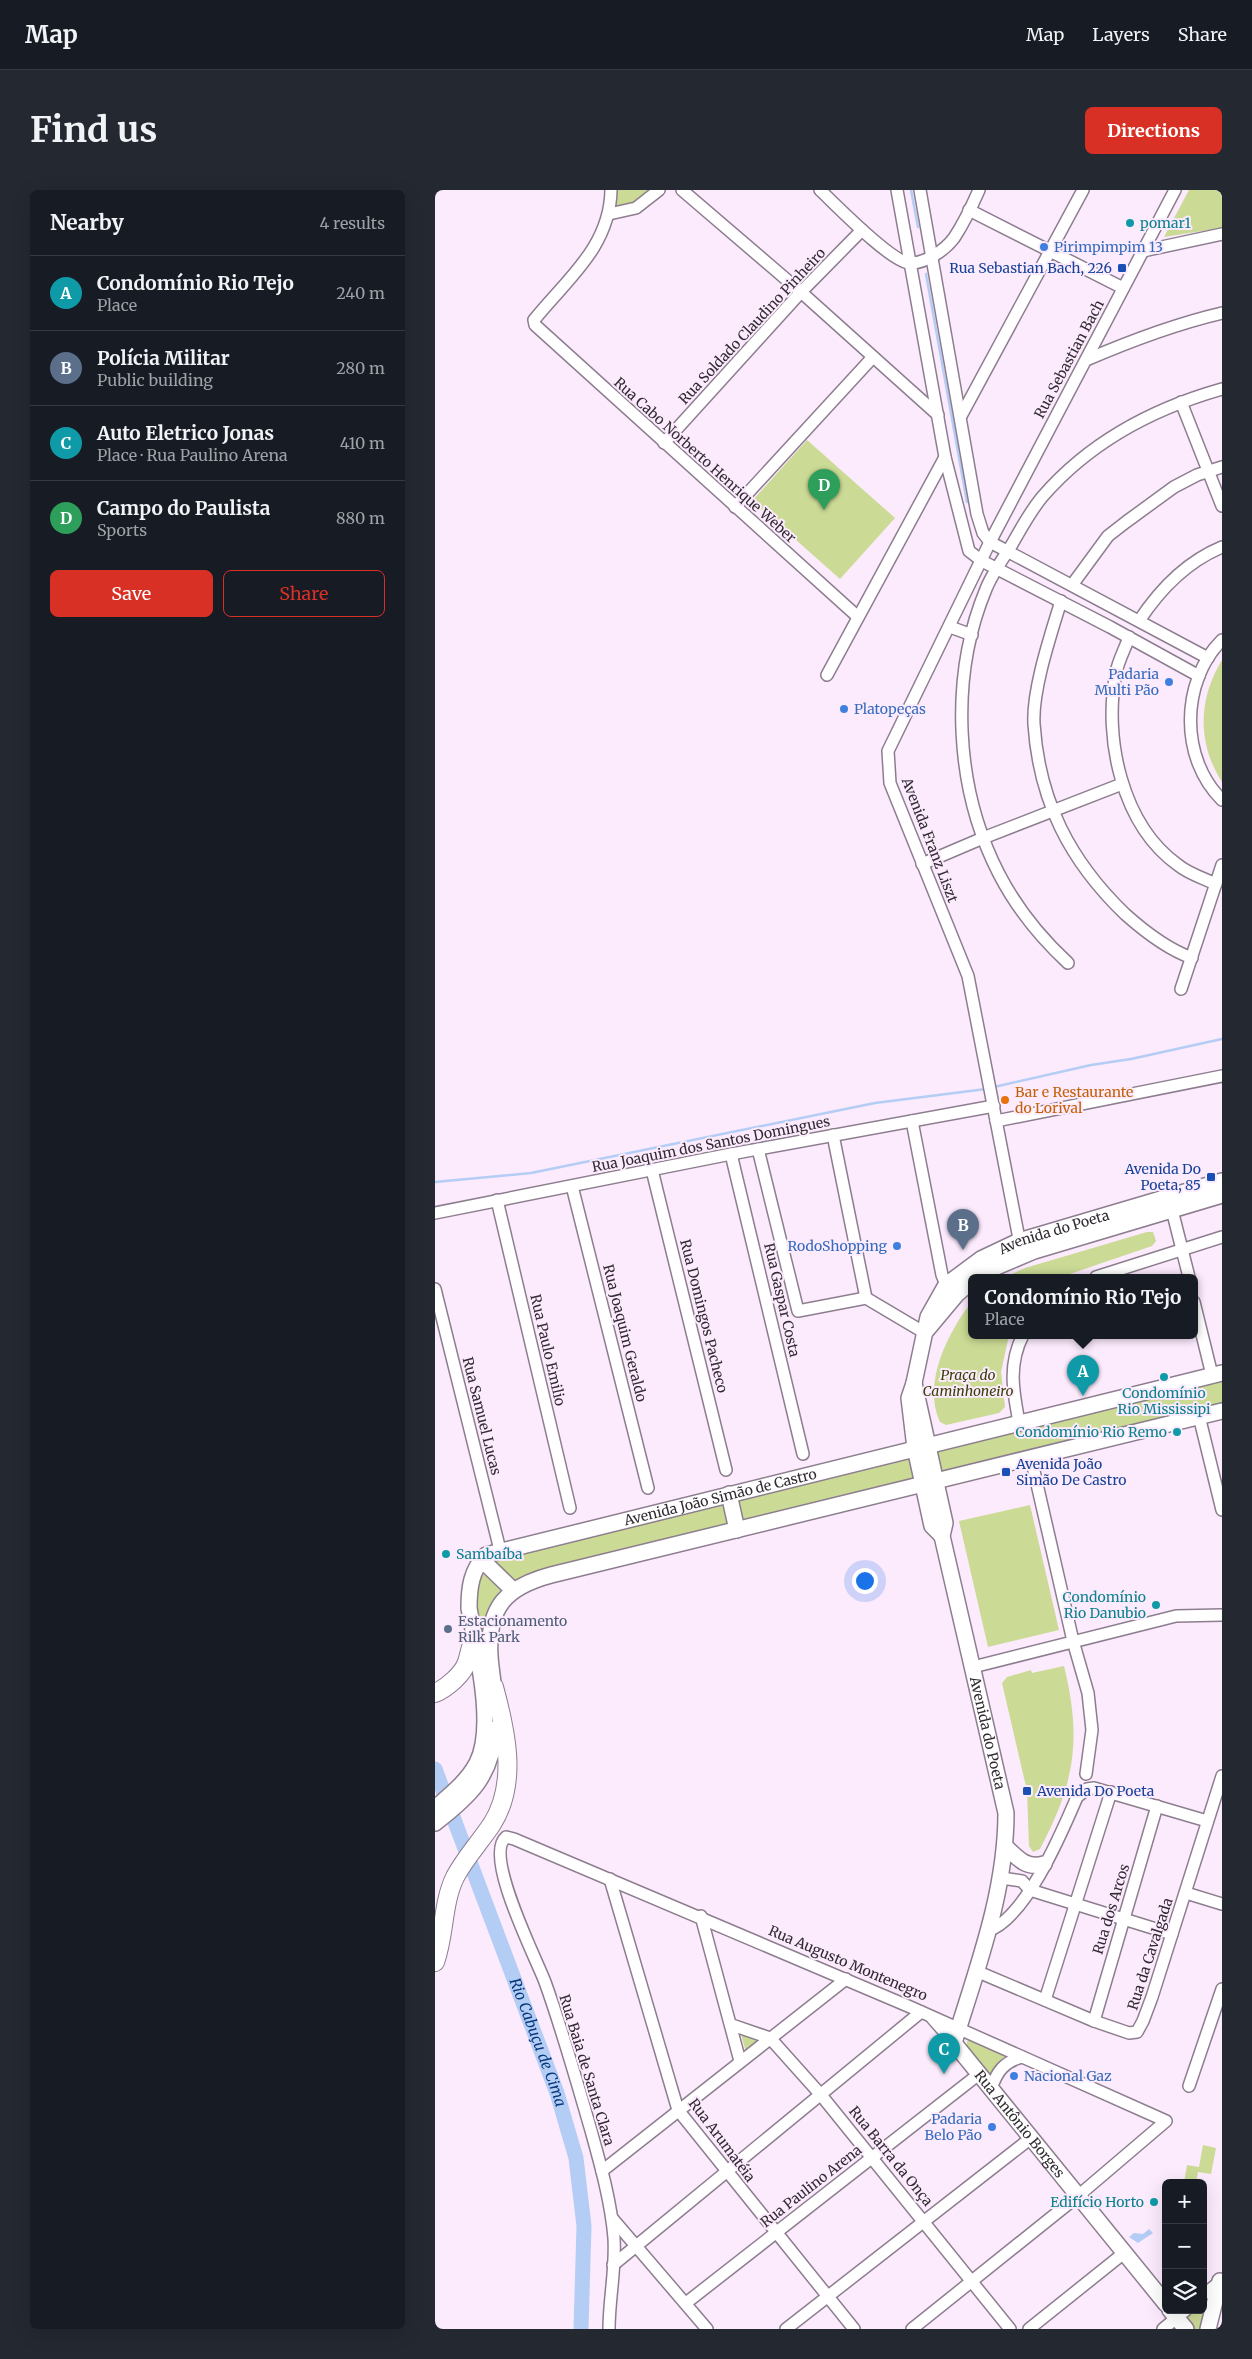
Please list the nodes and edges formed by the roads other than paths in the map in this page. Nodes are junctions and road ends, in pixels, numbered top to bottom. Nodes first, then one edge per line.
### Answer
1 (611, 190) edge
2 (659, 190) edge
3 (682, 190) edge
4 (820, 190) edge
5 (897, 190) edge
6 (920, 190) edge
7 (979, 190) edge
8 (1083, 190) edge
9 (1175, 190) edge
10 (969, 210) junction
11 (609, 214) junction
12 (862, 230) junction
13 (1222, 234) edge
14 (1143, 251) junction
15 (1051, 252) junction
16 (932, 256) junction
17 (910, 263) junction
18 (1123, 288) junction
19 (801, 292) junction
20 (1222, 314) edge
21 (873, 357) junction
22 (1086, 360) junction
23 (1222, 389) edge
24 (1181, 402) junction
25 (938, 415) junction
26 (961, 416) junction
27 (664, 443) junction
28 (945, 457) junction
29 (1222, 467) edge
30 (1209, 470) junction
31 (1222, 506) edge
32 (735, 507) junction
33 (990, 542) junction
34 (1222, 547) edge
35 (1008, 551) junction
36 (983, 561) junction
37 (998, 568) junction
38 (1072, 585) junction
39 (1061, 601) junction
40 (858, 617) junction
41 (1139, 621) junction
42 (950, 627) junction
43 (972, 635) junction
44 (1129, 637) junction
45 (1222, 640) edge
46 (1208, 658) junction
47 (827, 675) dead end
48 (1199, 676) junction
49 (1122, 784) junction
50 (1222, 800) edge
51 (1053, 812) junction
52 (983, 838) junction
53 (922, 864) junction
54 (1222, 865) edge
55 (1216, 884) junction
56 (1192, 958) junction
57 (1068, 963) dead end
58 (1181, 989) dead end
59 (1222, 1076) edge
60 (993, 1104) junction
61 (912, 1121) junction
62 (996, 1121) junction
63 (833, 1136) junction
64 (758, 1149) junction
65 (731, 1154) junction
66 (652, 1170) junction
67 (1222, 1181) edge
68 (572, 1186) junction
69 (1222, 1195) edge
70 (497, 1200) junction
71 (1172, 1210) junction
72 (435, 1213) edge
73 (1222, 1237) edge
74 (1021, 1248) junction
75 (1183, 1250) junction
76 (982, 1274) edge
77 (1106, 1274) edge
78 (1188, 1274) edge
79 (968, 1283) edge
80 (435, 1289) edge
81 (952, 1289) junction
82 (865, 1298) junction
83 (1198, 1315) edge
84 (925, 1332) junction
85 (1021, 1339) edge
86 (1217, 1374) edge
87 (1222, 1411) edge
88 (1199, 1416) junction
89 (1019, 1422) junction
90 (921, 1446) junction
91 (803, 1454) dead end
92 (1031, 1458) junction
93 (726, 1470) dead end
94 (928, 1483) junction
95 (648, 1488) dead end
96 (729, 1494) junction
97 (571, 1508) dead end
98 (1222, 1510) edge
99 (737, 1530) junction
100 (500, 1550) junction
101 (482, 1560) junction
102 (513, 1590) junction
103 (1222, 1615) edge
104 (475, 1638) junction
105 (1073, 1642) junction
106 (973, 1667) junction
107 (494, 1687) junction
108 (435, 1693) edge
109 (1086, 1774) dead end
110 (1222, 1776) edge
111 (1111, 1792) junction
112 (459, 1796) junction
113 (1157, 1806) junction
114 (435, 1818) edge
115 (1207, 1822) junction
116 (515, 1839) joint
117 (1006, 1847) junction
118 (1045, 1864) junction
119 (1001, 1878) junction
120 (611, 1880) junction
121 (1030, 1890) junction
122 (1185, 1893) junction
123 (1222, 1904) edge
124 (1075, 1905) junction
125 (701, 1916) junction
126 (1124, 1919) junction
127 (987, 1931) junction
128 (1172, 1934) junction
129 (435, 1962) edge
130 (976, 1971) junction
131 (846, 1979) junction
132 (1222, 1989) edge
133 (1045, 2000) junction
134 (926, 2013) junction
135 (1094, 2020) junction
136 (732, 2025) junction
137 (1216, 2026) edge
138 (959, 2028) junction
139 (770, 2038) junction
140 (954, 2043) junction
141 (1022, 2057) junction
142 (740, 2061) junction
143 (979, 2074) junction
144 (1189, 2086) dead end
145 (991, 2089) junction
146 (821, 2095) junction
147 (678, 2110) junction
148 (1031, 2138) junction
149 (872, 2158) junction
150 (602, 2171) junction
151 (727, 2173) junction
152 (1078, 2196) junction
153 (612, 2218) junction
154 (925, 2221) junction
155 (776, 2233) junction
156 (635, 2245) junction
157 (1124, 2253) junction
158 (613, 2266) junction
159 (1221, 2280) edge
160 (971, 2282) junction
161 (1207, 2292) edge
162 (827, 2297) junction
163 (1162, 2299) edge
164 (686, 2303) junction
165 (1180, 2317) edge
166 (609, 2329) edge
167 (707, 2329) edge
168 (786, 2329) edge
169 (854, 2329) edge
170 (912, 2329) edge
171 (1010, 2329) edge
172 (1029, 2329) edge
173 (1163, 2329) edge
174 (1208, 2329) edge

1 - 11 street
2 - 11 street
3 - 19 street
4 - 12 street
5 - 17 street
6 - 16 street
7 - 10 street
8 - 15 street
9 - 14 street, Rua Sebastian Bach
10 - 15 street
10 - 16 street
11 - 27 street, Rua Cabo Norberto Henrique Weber
12 - 17 street
12 - 19 street, Rua Soldado Claudino Pinheiro
13 - 14 street
14 - 18 street, Rua Sebastian Bach
15 - 18 street
15 - 26 street
16 - 17 street
16 - 26 street
17 - 25 street
18 - 22 street, Rua Sebastian Bach
19 - 21 street
19 - 27 street, Rua Soldado Claudino Pinheiro
20 - 22 street
21 - 25 street
21 - 32 street
22 - 33 street, Rua Sebastian Bach
23 - 24 street
24 - 30 street
24 - 35 street
25 - 28 street
26 - 33 street
27 - 32 street, Rua Cabo Norberto Henrique Weber
28 - 36 street
28 - 40 street
29 - 30 street
30 - 31 street
30 - 38 street
32 - 40 street, Rua Cabo Norberto Henrique Weber
33 - 35 street
33 - 36 street, Avenida Franz Liszt
34 - 41 street
35 - 37 street
35 - 38 street
36 - 37 street
36 - 42 street, Avenida Franz Liszt
37 - 39 street
37 - 43 street
38 - 41 street
39 - 44 street
39 - 51 street
40 - 47 street
41 - 46 street
42 - 43 street
42 - 53 street, Avenida Franz Liszt
43 - 52 street
44 - 48 street
44 - 49 street
45 - 46 street
46 - 48 street
48 - 50 street
49 - 51 street
49 - 55 street
51 - 52 street
51 - 56 street
52 - 53 street
52 - 57 street
53 - 60 street, Avenida Franz Liszt
54 - 55 street
55 - 56 street
56 - 58 street
59 - 62 street
60 - 61 street, Rua Joaquim dos Santos Domingues
60 - 62 street, Avenida Franz Liszt
61 - 63 street, Rua Joaquim dos Santos Domingues
61 - 81 street
62 - 74 street, Avenida Franz Liszt
63 - 64 street, Rua Joaquim dos Santos Domingues
63 - 82 street
64 - 65 street, Rua Joaquim dos Santos Domingues
64 - 82 street
65 - 66 street, Rua Joaquim dos Santos Domingues
65 - 91 street, Rua Gaspar Costa
66 - 68 street, Rua Joaquim dos Santos Domingues
66 - 93 street, Rua Domingos Pacheco
67 - 74 main road, Avenida do Poeta
68 - 70 street, Rua Joaquim dos Santos Domingues
68 - 95 street, Rua Joaquim Geraldo
69 - 71 main road, Avenida do Poeta
70 - 72 street, Rua Joaquim dos Santos Domingues
70 - 97 street, Rua Paulo Emilio
71 - 74 main road, Avenida do Poeta
71 - 75 street
73 - 75 street
74 - 76 main road, Avenida do Poeta
74 - 81 main road, Avenida do Poeta
75 - 77 street
75 - 78 street
79 - 81 main road, Avenida do Poeta
80 - 100 street, Rua Samuel Lucas
81 - 84 main road, Avenida do Poeta
82 - 84 street
83 - 86 street
84 - 90 main road, Avenida do Poeta
85 - 89 street
86 - 89 main road, Avenida João Simão de Castro
87 - 88 main road
88 - 92 main road
88 - 98 street
89 - 90 main road, Avenida João Simão de Castro
90 - 94 main road, Avenida do Poeta
90 - 96 main road, Avenida João Simão de Castro
92 - 94 main road
92 - 105 street
94 - 99 main road
94 - 106 main road, Avenida do Poeta
96 - 99 main road
96 - 100 main road, Avenida João Simão de Castro
99 - 102 main road
100 - 101 main road, Avenida João Simão de Castro
101 - 102 main road
101 - 104 main road
102 - 107 main road
103 - 105 street
104 - 108 highway
104 - 112 main road
105 - 106 street
105 - 109 street
106 - 117 main road, Avenida do Poeta
107 - 112 main road
107 - 129 highway
110 - 115 street, Rua da Cavalgada
111 - 113 street
111 - 118 street
111 - 124 street
112 - 114 main road
113 - 115 street
113 - 126 street, Rua dos Arcos
115 - 122 street, Rua da Cavalgada
116 - 120 street, Rua Augusto Montenegro
116 - 150 street, Rua Baia de Santa Clara
117 - 118 main road
117 - 119 main road, Avenida do Poeta
118 - 121 street
119 - 121 street
119 - 127 main road, Avenida do Poeta
120 - 125 street, Rua Augusto Montenegro
120 - 147 street, Rua Arumatéia
121 - 124 street
121 - 127 street
122 - 123 street
122 - 128 street, Rua da Cavalgada
124 - 126 street
124 - 133 street
125 - 131 street, Rua Augusto Montenegro
125 - 136 street
126 - 128 street
126 - 135 street, Rua dos Arcos
127 - 130 main road, Avenida do Poeta
128 - 135 street, Rua da Cavalgada
130 - 133 street, Rua da Cavalgada
130 - 138 main road, Avenida do Poeta
131 - 134 street, Rua Augusto Montenegro
131 - 139 street
132 - 137 street
133 - 135 street, Rua da Cavalgada
134 - 138 street, Rua Augusto Montenegro
134 - 140 street, Rua Antônio Borges
134 - 146 street
136 - 139 street, Rua Barra da Onça
136 - 142 street
137 - 144 street
138 - 140 main road, Avenida do Poeta
138 - 141 street, Rua Augusto Montenegro
139 - 142 street
139 - 146 street, Rua Barra da Onça
140 - 143 main road, Rua Antônio Borges
141 - 145 street
141 - 152 street, Rua Augusto Montenegro
142 - 147 street
143 - 145 main road, Rua Antônio Borges
143 - 149 street, Rua Paulino Arena
145 - 148 main road, Rua Antônio Borges
146 - 149 street, Rua Barra da Onça
146 - 151 street
147 - 150 street
147 - 151 street, Rua Arumatéia
148 - 152 main road, Rua Antônio Borges
148 - 154 street
149 - 154 street, Rua Barra da Onça
149 - 155 street, Rua Paulino Arena
150 - 153 street, Rua Baia de Santa Clara
151 - 155 street, Rua Arumatéia
151 - 156 street
152 - 157 main road, Rua Antônio Borges
152 - 160 street
153 - 156 street
153 - 158 street, Rua Baia de Santa Clara
154 - 160 street, Rua Barra da Onça
154 - 162 street
155 - 162 street, Rua Arumatéia
155 - 164 street, Rua Paulino Arena
156 - 158 street
156 - 164 street
157 - 163 main road, Rua Antônio Borges
157 - 172 street
158 - 166 street, Rua Baia de Santa Clara
159 - 161 street
159 - 174 main road
160 - 170 street
160 - 171 street, Rua Barra da Onça
162 - 168 street
162 - 169 street, Rua Arumatéia
164 - 167 street
165 - 173 street

